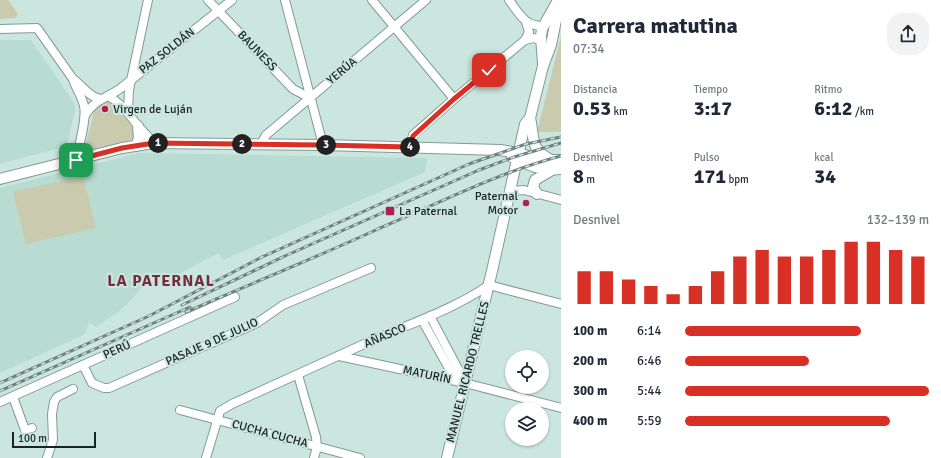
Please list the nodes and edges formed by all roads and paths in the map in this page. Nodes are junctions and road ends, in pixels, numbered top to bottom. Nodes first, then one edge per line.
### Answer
1 (148, 0) edge
2 (208, 0) edge
3 (232, 0) edge
4 (286, 0) edge
5 (372, 0) edge
6 (426, 0) edge
7 (508, 0) edge
8 (559, 0) edge
9 (219, 11) junction
10 (526, 22) junction
11 (543, 26) junction
12 (394, 27) junction
13 (0, 29) edge
14 (554, 34) junction
15 (525, 40) junction
16 (541, 40) junction
17 (137, 52) junction
18 (153, 62) junction
19 (543, 66) junction
20 (73, 79) junction
21 (131, 80) junction
22 (104, 98) junction
23 (310, 98) junction
24 (454, 99) junction
25 (128, 111) junction
26 (86, 114) junction
27 (530, 118) junction
28 (138, 126) junction
29 (522, 141) junction
30 (154, 143) junction
31 (261, 144) junction
32 (322, 145) junction
33 (136, 146) junction
34 (410, 147) junction
35 (500, 150) junction
36 (518, 156) junction
37 (76, 160) junction
38 (556, 165) edge
39 (0, 179) edge
40 (511, 191) junction
41 (537, 194) junction
42 (561, 200) edge
43 (371, 268) dead end
44 (489, 286) junction
45 (235, 298) dead end
46 (561, 304) edge
47 (430, 316) junction
48 (422, 320) junction
49 (339, 356) junction
50 (83, 365) junction
51 (298, 375) junction
52 (465, 382) junction
53 (73, 389) dead end
54 (13, 396) junction
55 (0, 402) edge
56 (561, 408) edge
57 (180, 410) dead end
58 (217, 420) junction
59 (32, 428) dead end
60 (317, 447) junction
61 (47, 458) edge
62 (206, 458) edge
63 (314, 458) edge
64 (360, 458) edge
65 (447, 458) edge

1 - 17 street
2 - 9 street, BAUNESS
3 - 9 street, PAZ SOLDÁN
4 - 23 street
5 - 12 street
6 - 12 street, YERÚA
7 - 10 street
8 - 11 main road
8 - 14 main road
9 - 18 street, PAZ SOLDÁN
9 - 23 street, BAUNESS
10 - 11 street
10 - 15 street
11 - 14 main road
11 - 16 main road
12 - 23 street, YERÚA
12 - 24 street
13 - 20 street
14 - 16 main road
14 - 19 main road
15 - 16 street
15 - 24 street
16 - 19 main road
17 - 18 street
17 - 21 street
18 - 21 street, PAZ SOLDÁN
19 - 27 main road
20 - 22 street
20 - 26 street
21 - 22 street, PAZ SOLDÁN
21 - 25 street
22 - 25 street
22 - 26 street, PAZ SOLDÁN
23 - 31 street, YERÚA
23 - 32 street
24 - 34 street
25 - 28 street
26 - 37 street
27 - 29 main road, MANUEL RICARDO TRELLES
27 - 38 main road
28 - 30 street
28 - 33 main road
29 - 35 main road
29 - 36 main road, MANUEL RICARDO TRELLES
30 - 31 main road
30 - 33 main road
31 - 32 main road
32 - 34 main road
33 - 37 main road
34 - 35 main road
35 - 36 main road
36 - 38 main road
36 - 40 main road, MANUEL RICARDO TRELLES
37 - 39 main road
38 - 41 main road
40 - 41 street
40 - 44 main road, MANUEL RICARDO TRELLES
41 - 42 street
43 - 50 street, PASAJE 9 DE JULIO
44 - 46 street
44 - 47 street, AÑASCO
44 - 52 main road, MANUEL RICARDO TRELLES
45 - 50 street, PERÚ
47 - 48 street, AÑASCO
47 - 52 street
48 - 49 street, AÑASCO
48 - 52 street
49 - 51 street, AÑASCO
49 - 52 street, MATURÍN
50 - 54 street, PERÚ
51 - 58 street, AÑASCO
51 - 60 street
52 - 56 street, MATURÍN
52 - 65 main road, MANUEL RICARDO TRELLES
53 - 61 street
54 - 55 street, PERÚ
54 - 59 street
57 - 58 street, CUCHA CUCHA
58 - 60 street, CUCHA CUCHA
58 - 62 street
60 - 63 street
60 - 64 street, CUCHA CUCHA

